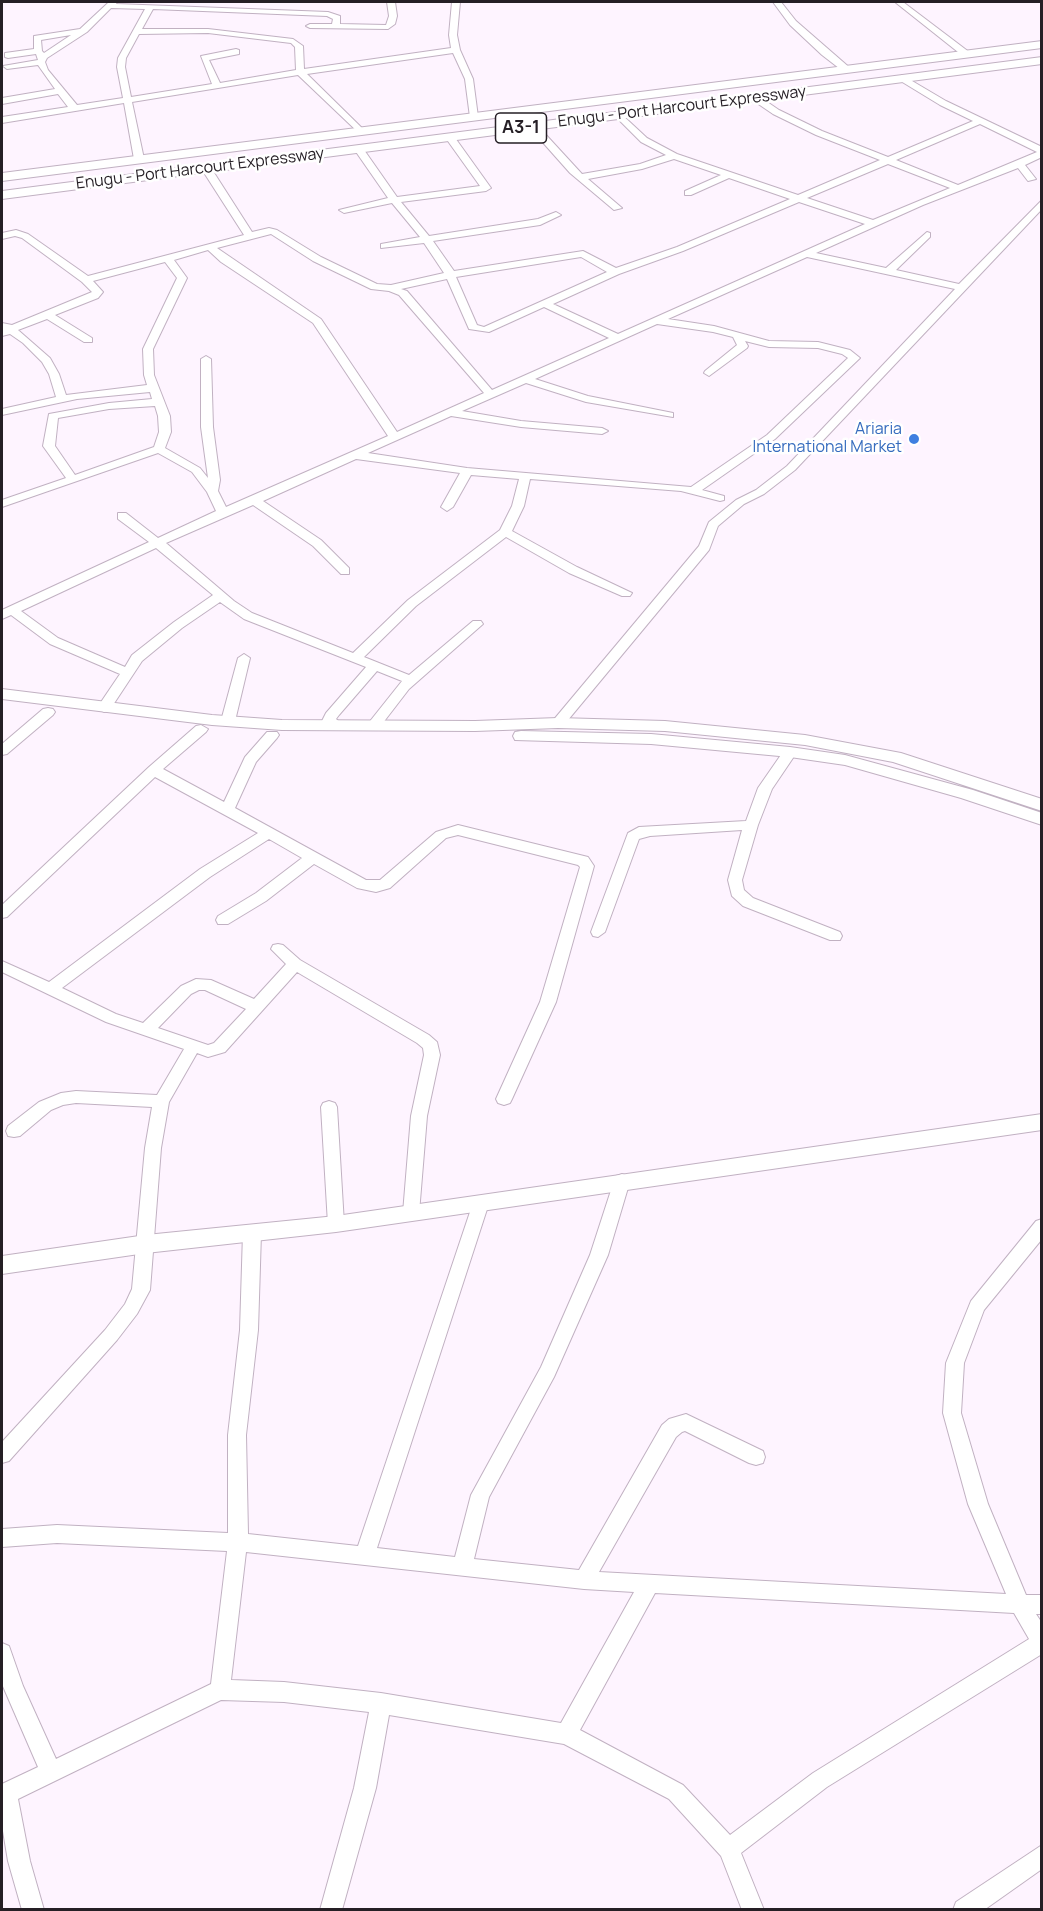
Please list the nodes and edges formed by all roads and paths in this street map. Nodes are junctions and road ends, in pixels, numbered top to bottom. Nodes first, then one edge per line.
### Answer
1 (213, 2) edge
2 (391, 2) edge
3 (456, 2) edge
4 (777, 2) edge
5 (899, 2) edge
6 (111, 4) edge
7 (150, 8) junction
8 (195, 8) junction
9 (310, 26) dead end
10 (336, 27) junction
11 (84, 30) junction
12 (138, 32) junction
13 (1041, 44) edge
14 (456, 50) junction
15 (236, 52) dead end
16 (966, 54) junction
17 (8, 55) dead end
18 (41, 57) junction
19 (1041, 60) edge
20 (7, 66) dead end
21 (847, 70) junction
22 (300, 72) junction
23 (902, 78) junction
24 (217, 86) junction
25 (61, 91) junction
26 (754, 98) junction
27 (2, 101) edge
28 (126, 101) junction
29 (74, 108) junction
30 (619, 115) junction
31 (474, 117) junction
32 (2, 120) edge
33 (980, 121) junction
34 (533, 126) junction
35 (360, 131) junction
36 (450, 137) junction
37 (359, 149) junction
38 (1041, 152) edge
39 (674, 156) junction
40 (139, 159) junction
41 (888, 159) junction
42 (1020, 164) junction
43 (206, 168) junction
44 (728, 175) junction
45 (2, 177) edge
46 (581, 177) junction
47 (1031, 179) dead end
48 (958, 188) junction
49 (688, 193) dead end
50 (2, 195) edge
51 (799, 198) junction
52 (394, 200) junction
53 (1041, 203) edge
54 (617, 208) dead end
55 (344, 210) dead end
56 (556, 215) dead end
57 (874, 224) junction
58 (249, 235) junction
59 (927, 235) dead end
60 (2, 236) edge
61 (426, 239) junction
62 (209, 246) junction
63 (384, 246) dead end
64 (808, 254) junction
65 (167, 257) junction
66 (889, 271) junction
67 (615, 273) junction
68 (450, 275) junction
69 (86, 280) junction
70 (391, 288) junction
71 (963, 288) junction
72 (543, 303) junction
73 (48, 315) junction
74 (657, 321) junction
75 (5, 329) edge
76 (737, 336) junction
77 (618, 338) junction
78 (88, 340) dead end
79 (206, 359) dead end
80 (709, 373) dead end
81 (526, 379) junction
82 (153, 388) junction
83 (491, 394) junction
84 (62, 399) junction
85 (159, 402) junction
86 (2, 412) edge
87 (450, 413) junction
88 (669, 416) dead end
89 (602, 431) dead end
90 (394, 438) junction
91 (159, 449) junction
92 (355, 455) junction
93 (466, 471) junction
94 (525, 476) junction
95 (73, 480) junction
96 (694, 490) junction
97 (212, 491) junction
98 (720, 498) dead end
99 (254, 500) junction
100 (2, 504) edge
101 (447, 507) dead end
102 (223, 512) junction
103 (122, 516) dead end
104 (505, 532) junction
105 (156, 543) junction
106 (345, 571) dead end
107 (626, 593) dead end
108 (220, 596) junction
109 (7, 612) edge
110 (477, 624) dead end
111 (244, 658) dead end
112 (355, 658) junction
113 (375, 665) junction
114 (126, 672) junction
115 (411, 680) junction
116 (2, 694) edge
117 (2, 705) edge
118 (104, 708) junction
119 (48, 712) junction
120 (228, 721) junction
121 (558, 723) junction
122 (336, 725) junction
123 (374, 725) junction
124 (201, 729) junction
125 (272, 735) junction
126 (2, 751) edge
127 (790, 752) junction
128 (154, 770) junction
129 (1041, 805) edge
130 (227, 810) junction
131 (1041, 819) edge
132 (751, 825) junction
133 (269, 833) junction
134 (313, 857) junction
135 (2, 913) edge
136 (223, 920) dead end
137 (598, 932) dead end
138 (835, 936) dead end
139 (278, 949) dead end
140 (295, 964) junction
141 (2, 966) edge
142 (50, 989) junction
143 (257, 1007) junction
144 (146, 1030) junction
145 (193, 1047) junction
146 (504, 1099) dead end
147 (161, 1101) junction
148 (329, 1107) dead end
149 (1041, 1122) edge
150 (14, 1131) dead end
151 (622, 1181) junction
152 (481, 1203) junction
153 (411, 1213) junction
154 (336, 1224) junction
155 (1041, 1227) edge
156 (252, 1233) junction
157 (146, 1244) junction
158 (2, 1266) edge
159 (2, 1455) edge
160 (756, 1457) dead end
161 (2, 1538) edge
162 (238, 1542) junction
163 (364, 1554) junction
164 (462, 1566) junction
165 (584, 1580) junction
166 (650, 1583) junction
167 (1020, 1604) junction
168 (1041, 1605) edge
169 (1041, 1643) edge
170 (2, 1653) edge
171 (220, 1690) junction
172 (381, 1703) junction
173 (566, 1734) junction
174 (51, 1772) junction
175 (4, 1795) edge
176 (729, 1849) junction
177 (1041, 1856) edge
178 (33, 1910) edge
179 (331, 1910) edge
180 (753, 1910) edge
181 (964, 1910) edge

1 - 8 street
2 - 10 street
3 - 14 street
4 - 21 street
5 - 16 street
6 - 7 street
6 - 11 street
7 - 8 street
7 - 12 street
8 - 10 street
9 - 10 street
11 - 18 street
11 - 18 street
12 - 22 street
12 - 28 street
13 - 16 highway, Enugu - Port Harcourt Expressway / A3-1
14 - 22 street
14 - 31 street
15 - 24 street
16 - 21 highway, Enugu - Port Harcourt Expressway / A3-1
17 - 18 street
18 - 20 street
18 - 25 street
19 - 23 highway, Enugu - Port Harcourt Expressway / A3-1
21 - 31 highway, Enugu - Port Harcourt Expressway / A3-1
22 - 24 street
22 - 35 street
23 - 26 highway, Enugu - Port Harcourt Expressway / A3-1
23 - 33 street
24 - 28 street
25 - 27 street
25 - 29 street
26 - 30 highway, Enugu - Port Harcourt Expressway / A3-1
26 - 41 street
28 - 29 street
28 - 40 street
29 - 32 street
30 - 34 highway, Enugu - Port Harcourt Expressway / A3-1
30 - 39 street
31 - 35 highway, Enugu - Port Harcourt Expressway / A3-1
33 - 38 street
33 - 41 street
34 - 36 highway, Enugu - Port Harcourt Expressway / A3-1
34 - 46 street
35 - 40 highway, Enugu - Port Harcourt Expressway / A3-1
36 - 37 highway, Enugu - Port Harcourt Expressway / A3-1
36 - 52 street
37 - 43 highway, Enugu - Port Harcourt Expressway / A3-1
37 - 52 street
38 - 42 street
39 - 44 street
39 - 46 street
40 - 45 highway, Enugu - Port Harcourt Expressway / A3-1
41 - 48 street
41 - 51 street
42 - 47 street
42 - 48 street
43 - 50 highway, Enugu - Port Harcourt Expressway / A3-1
43 - 58 street
44 - 49 street
44 - 51 street
46 - 54 street
48 - 57 street
51 - 57 street
51 - 67 street
52 - 55 street
52 - 61 street
53 - 71 street
56 - 61 street
57 - 64 street
58 - 62 street
58 - 70 street
59 - 66 street
60 - 69 street
61 - 63 street
61 - 68 street
62 - 65 street
62 - 90 street
64 - 66 street
64 - 74 street
65 - 69 street
65 - 82 street
66 - 71 street
67 - 68 street
67 - 72 street
68 - 70 street
68 - 72 street
69 - 73 street
70 - 83 street
71 - 121 street
72 - 77 street
73 - 75 street
73 - 78 street
74 - 76 street
74 - 77 street
75 - 84 street
76 - 80 street
76 - 96 street
77 - 81 street
79 - 97 street
81 - 83 street
81 - 88 street
82 - 84 street
82 - 85 street
83 - 87 street
84 - 86 street
85 - 91 street
85 - 95 street
87 - 89 street
87 - 90 street
90 - 92 street
91 - 95 street
91 - 97 street
92 - 93 street
92 - 99 street
93 - 94 street
93 - 101 street
94 - 96 street
94 - 104 street
95 - 100 street
96 - 98 street
97 - 102 street
99 - 102 street
99 - 106 street
102 - 105 street
103 - 105 street
104 - 107 street
104 - 112 street
105 - 108 street
105 - 109 street
108 - 112 street
108 - 114 street
109 - 114 street
110 - 115 street
111 - 120 street
112 - 113 street
113 - 115 street
113 - 122 street
114 - 118 street
115 - 123 street
116 - 118 main road
117 - 119 main road
118 - 120 main road
119 - 124 main road
119 - 126 street
120 - 122 main road
121 - 123 main road
121 - 129 main road
122 - 123 main road
124 - 125 main road
124 - 128 street
125 - 127 main road
125 - 130 street
127 - 131 main road
127 - 132 street
128 - 130 street
128 - 135 street
130 - 133 street
132 - 137 street
132 - 138 street
133 - 134 street
133 - 142 street
134 - 136 street
134 - 146 street
139 - 140 street
140 - 143 street
140 - 153 street
141 - 142 street
142 - 144 street
143 - 144 street
143 - 145 street
144 - 145 street
145 - 147 street
147 - 150 street
147 - 157 street
148 - 154 street
149 - 151 main road
151 - 152 main road
151 - 164 street
152 - 153 main road
152 - 163 street
153 - 154 main road
154 - 156 main road
155 - 167 street
156 - 157 main road
156 - 162 street
157 - 158 main road
157 - 159 street
160 - 165 street
161 - 162 street
162 - 163 street
162 - 171 street
163 - 164 street
164 - 165 street
165 - 166 street
166 - 167 street
166 - 173 street
167 - 168 street
167 - 169 street
169 - 176 street
170 - 174 street
171 - 172 street
171 - 174 street
172 - 173 street
172 - 179 street
173 - 176 street
174 - 175 street
175 - 178 street
176 - 180 street
177 - 181 street

